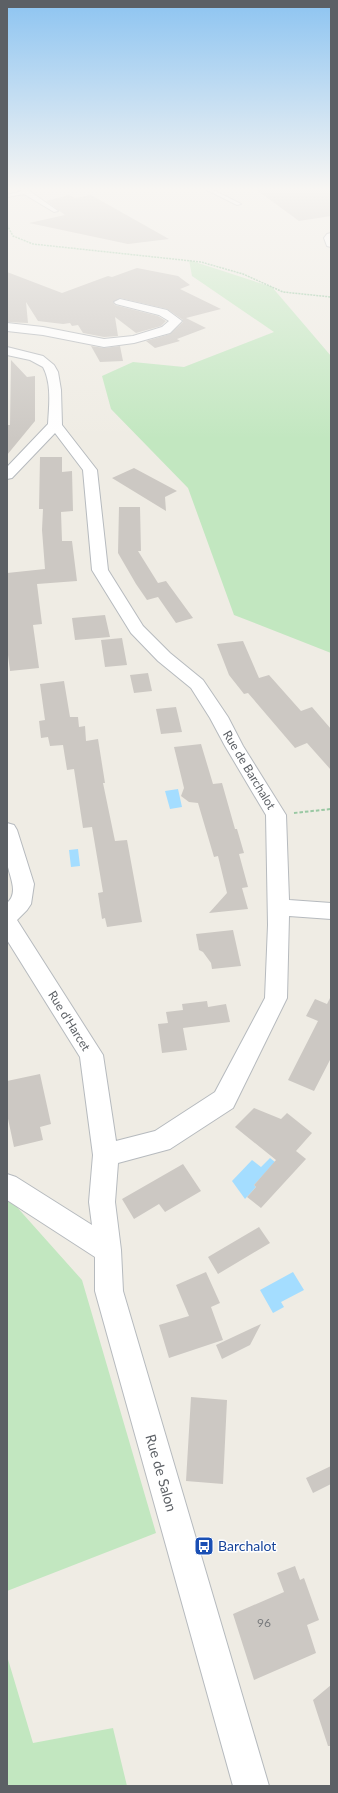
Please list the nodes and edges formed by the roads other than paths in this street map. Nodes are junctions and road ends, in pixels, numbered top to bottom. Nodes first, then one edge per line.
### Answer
1 (120, 302) dead end
2 (7, 327) edge
3 (7, 351) edge
4 (55, 425) junction
5 (7, 475) edge
6 (7, 830) edge
7 (278, 907) junction
8 (331, 911) edge
9 (7, 916) edge
10 (7, 922) edge
11 (106, 1155) junction
12 (7, 1186) edge
13 (108, 1250) junction
14 (251, 1786) edge

1 - 2 street
3 - 4 street
4 - 5 street
4 - 7 street, Rue de Barchalot
6 - 9 street
7 - 8 street
7 - 11 street, Rue de Barchalot
10 - 11 street, Rue d'Harcet
11 - 13 street, Rue de Salon
12 - 13 street
13 - 14 street, Rue de Salon

